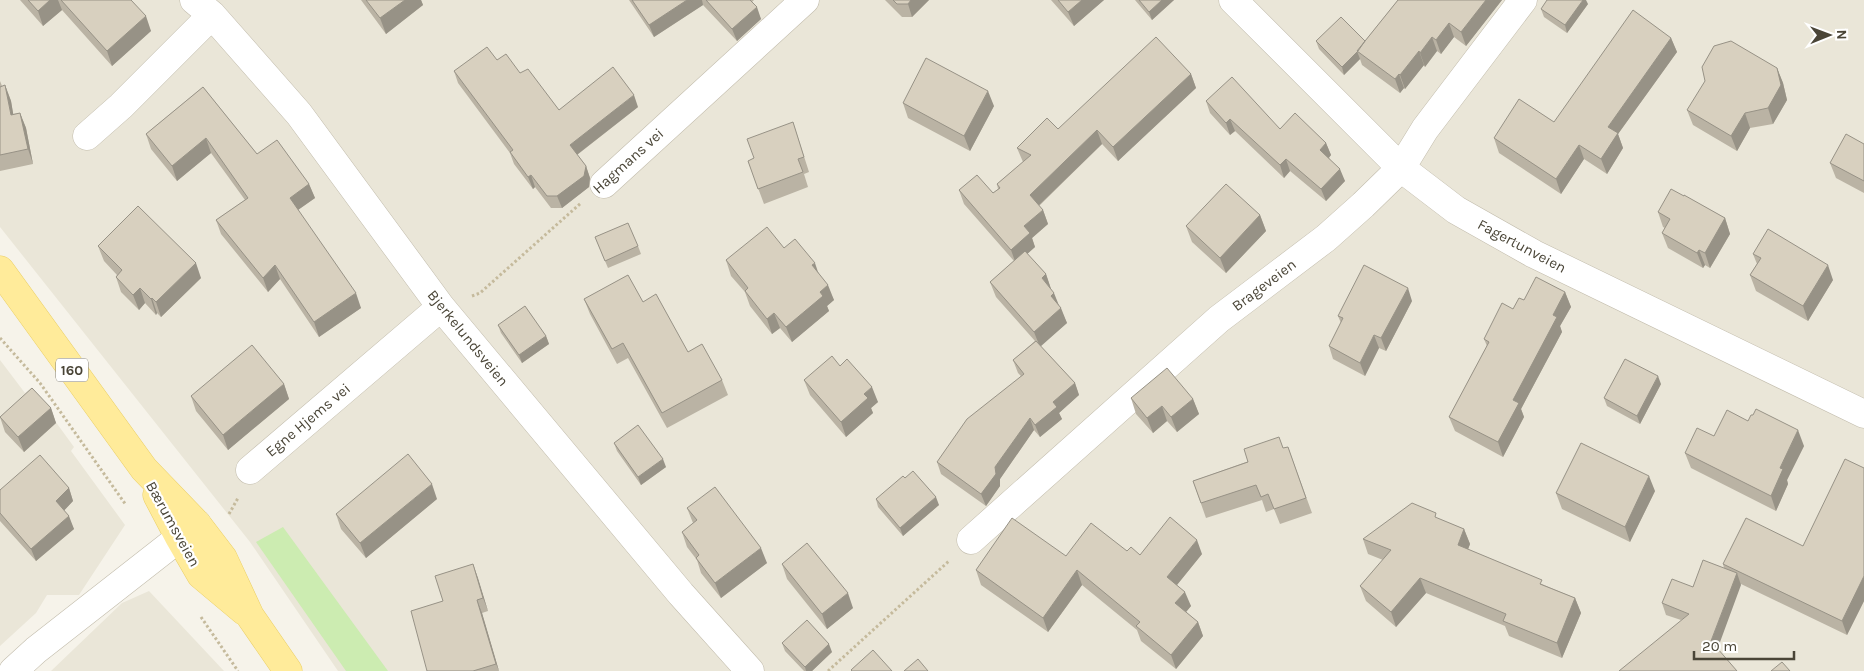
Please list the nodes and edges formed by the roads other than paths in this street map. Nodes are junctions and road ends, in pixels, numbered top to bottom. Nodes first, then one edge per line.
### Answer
1 (805, 0) edge
2 (1233, 0) edge
3 (1523, 0) edge
4 (203, 7) edge
5 (87, 136) dead end
6 (1401, 168) junction
7 (604, 184) road end
8 (0, 270) edge
9 (441, 307) junction
10 (1864, 414) edge
11 (250, 470) road end
12 (188, 531) junction
13 (971, 540) road end
14 (13, 671) edge
15 (288, 671) edge
16 (750, 671) edge

1 - 7 street, Hagmans vei
2 - 6 street, Fagertunveien
3 - 6 street, Brageveien
4 - 5 street
4 - 9 street, Bjerkelundsveien
6 - 10 street, Fagertunveien
6 - 13 street, Brageveien
8 - 12 main road, Bærumsveien / 160
9 - 11 street, Egne Hjems vei
9 - 16 street, Bjerkelundsveien
12 - 14 street
12 - 15 main road, Bærumsveien / 160

